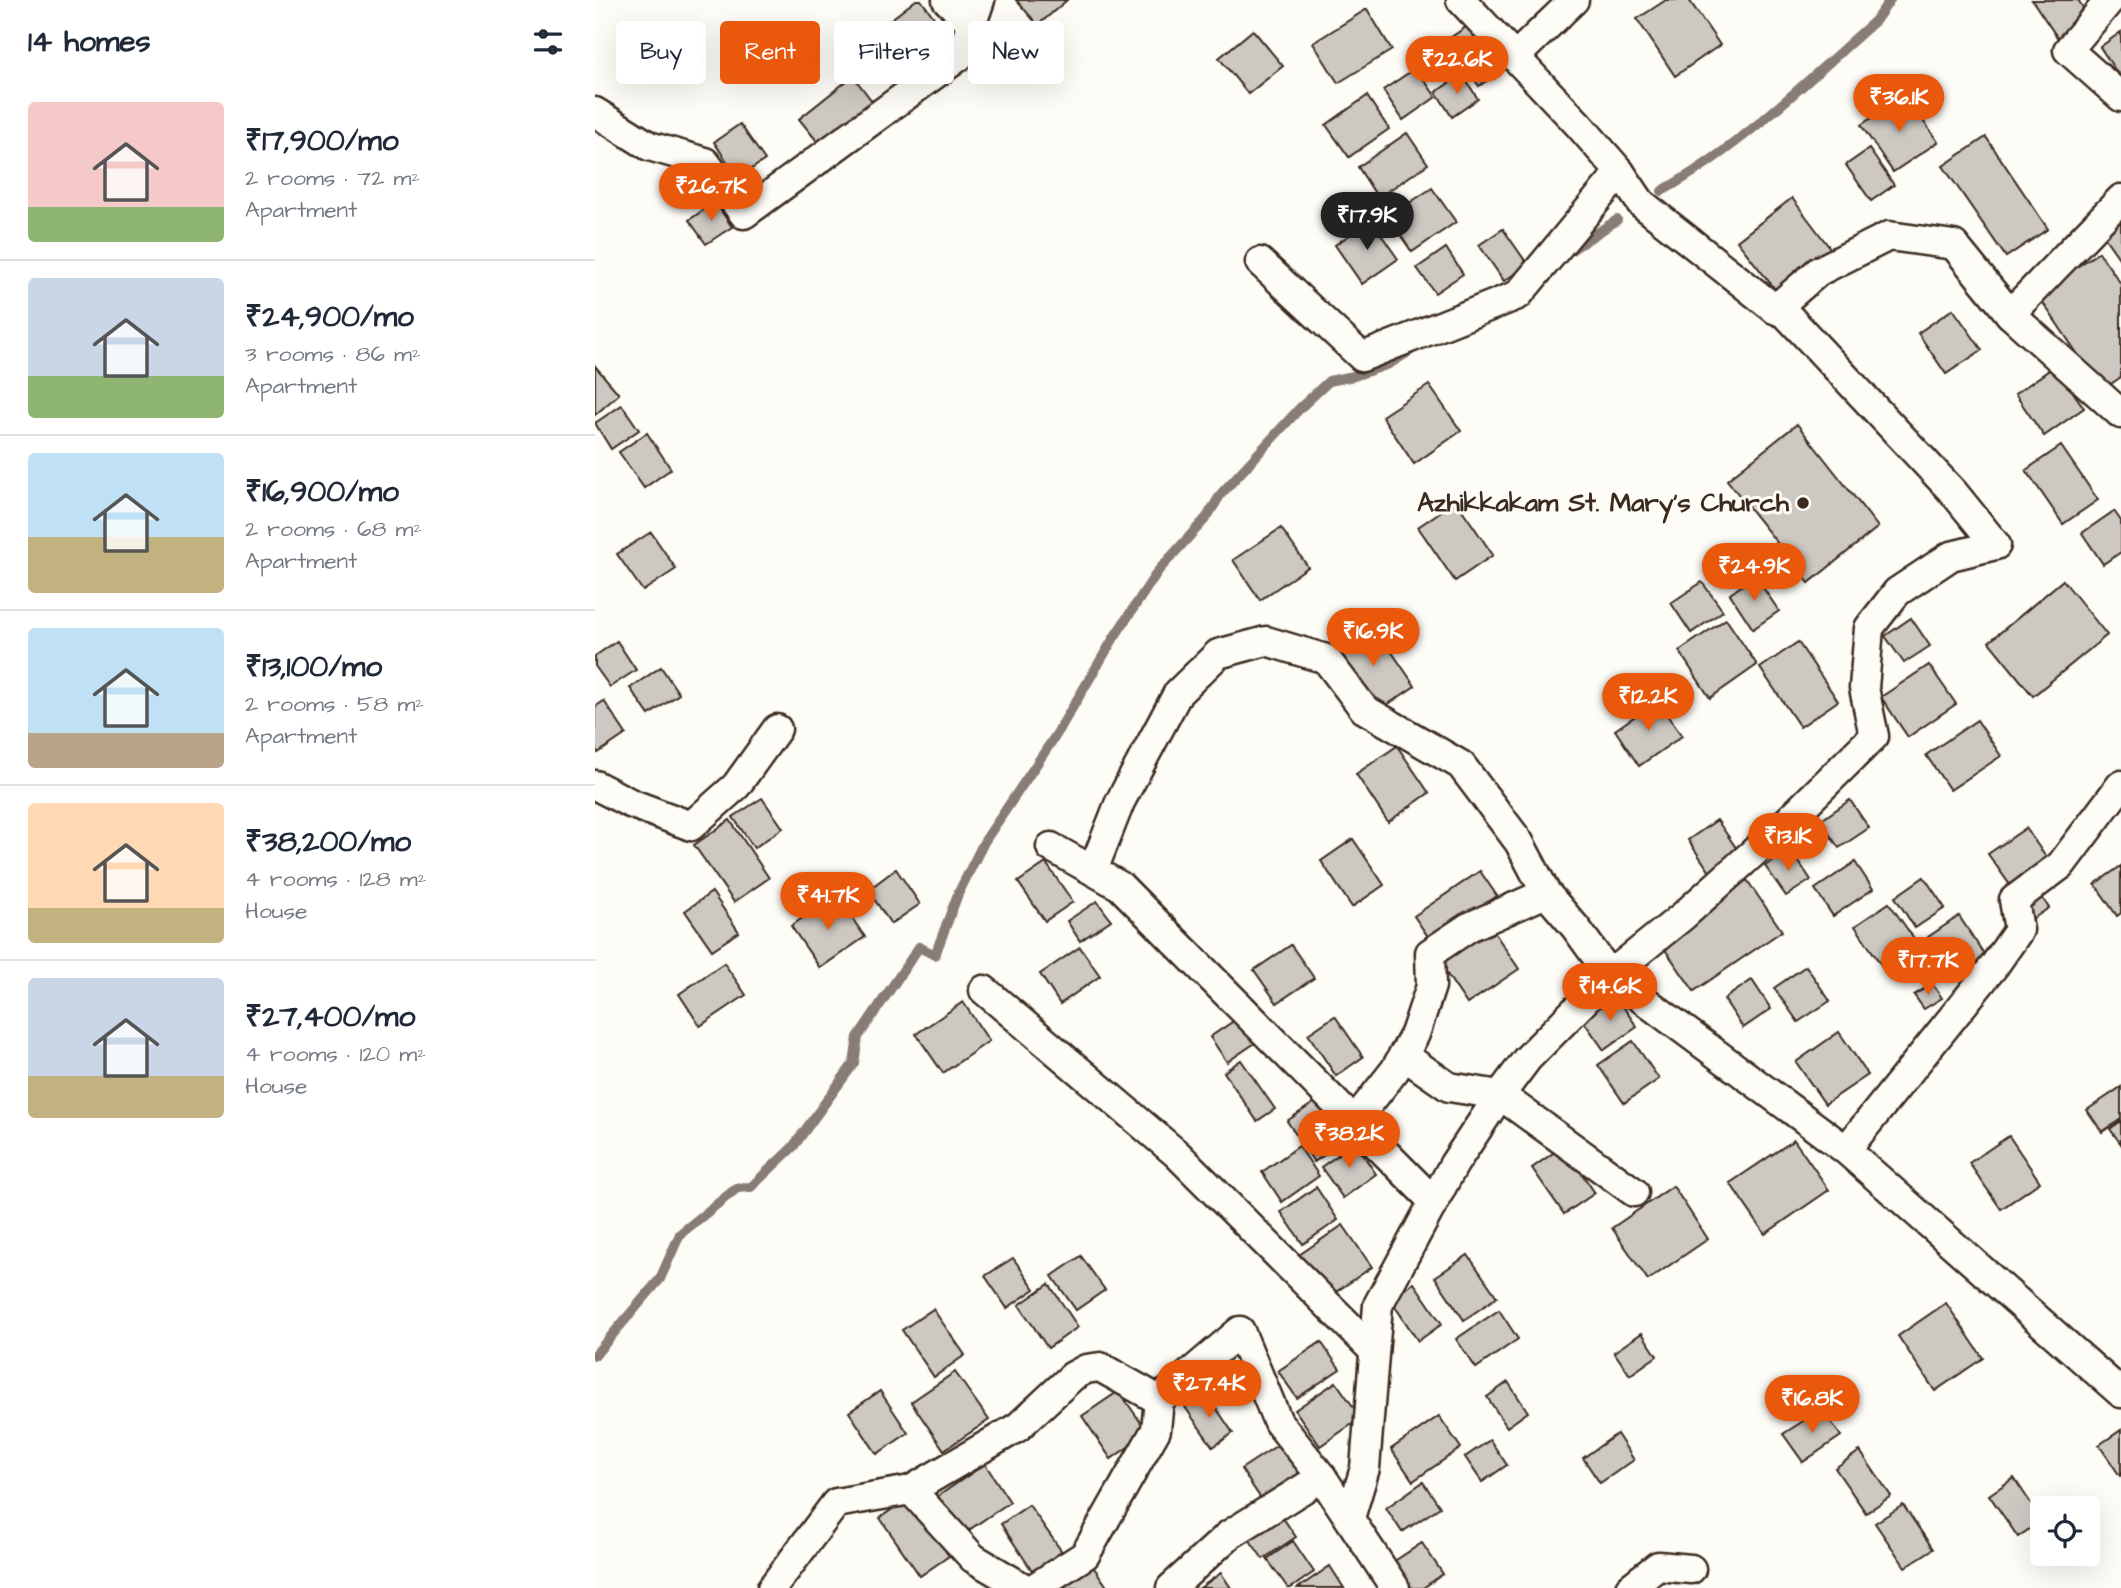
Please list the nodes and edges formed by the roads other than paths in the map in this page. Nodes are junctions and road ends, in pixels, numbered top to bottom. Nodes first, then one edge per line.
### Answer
1 (947, 0) edge
2 (1461, 0) edge
3 (1574, 0) edge
4 (2110, 0) edge
5 (976, 12) edge
6 (1515, 57) junction
7 (2121, 97) edge
8 (595, 111) edge
9 (1620, 172) junction
10 (2121, 199) edge
11 (1260, 262) dead end
12 (1775, 309) junction
13 (2010, 314) junction
14 (2121, 414) edge
15 (777, 729) dead end
16 (595, 785) edge
17 (2117, 798) edge
18 (1051, 847) dead end
19 (1093, 870) junction
20 (1546, 893) junction
21 (1610, 975) junction
22 (984, 990) dead end
23 (1403, 1055) junction
24 (1500, 1095) junction
25 (1354, 1122) junction
26 (1846, 1150) junction
27 (1634, 1192) dead end
28 (1434, 1202) junction
29 (1374, 1351) junction
30 (2121, 1394) edge
31 (1159, 1400) junction
32 (1322, 1477) junction
33 (912, 1490) junction
34 (1350, 1518) junction
35 (1691, 1569) dead end
36 (772, 1588) edge
37 (1024, 1588) edge
38 (1034, 1588) edge
39 (1171, 1588) edge
40 (1395, 1588) edge
41 (1630, 1588) edge

1 - 5 street
2 - 6 street
3 - 6 street
4 - 7 street
5 - 8 street
6 - 9 street
9 - 11 street
9 - 12 street
10 - 13 street
12 - 13 street
12 - 21 street
13 - 14 street
15 - 16 street
17 - 26 street
18 - 19 street
19 - 20 street
19 - 25 street
20 - 21 street
20 - 23 street
21 - 24 street
21 - 26 street
22 - 29 street
23 - 24 street
23 - 25 street
24 - 27 street
24 - 28 street
25 - 28 street
26 - 30 street
28 - 29 street
29 - 34 street
31 - 32 street
31 - 33 street
31 - 38 street
32 - 34 street
32 - 39 street
33 - 36 street
33 - 37 street
34 - 40 street
35 - 41 street

